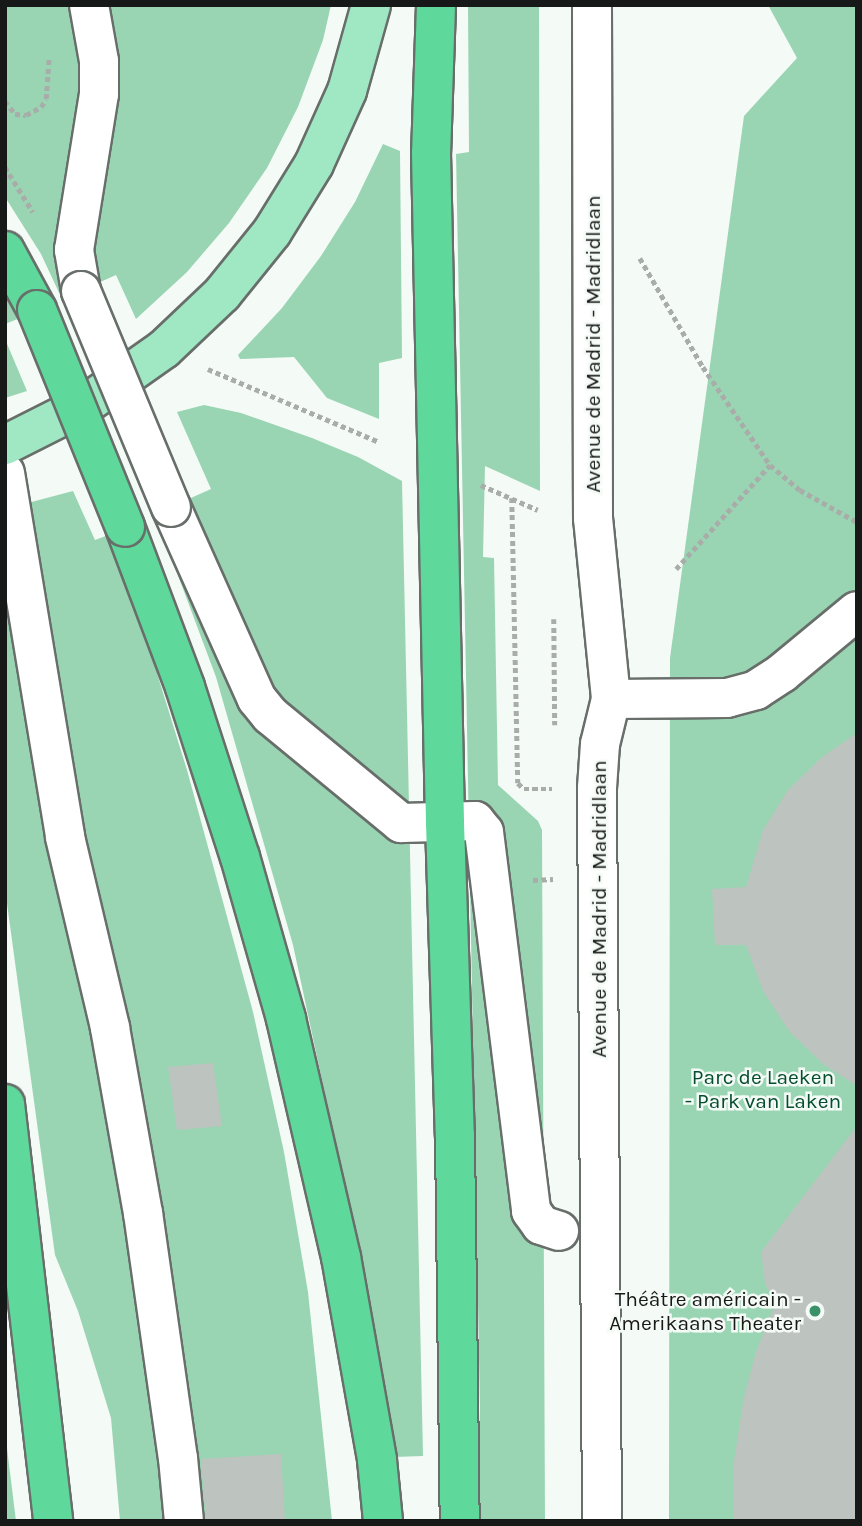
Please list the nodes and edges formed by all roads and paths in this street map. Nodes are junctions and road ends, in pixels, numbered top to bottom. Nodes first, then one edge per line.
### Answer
1 (89, 5) edge
2 (371, 5) edge
3 (407, 5) edge
4 (436, 5) edge
5 (592, 5) edge
6 (49, 47) dead end
7 (5, 101) edge
8 (430, 153) junction
9 (5, 251) edge
10 (637, 252) dead end
11 (209, 368) dead end
12 (377, 441) dead end
13 (5, 445) edge
14 (770, 465) junction
15 (5, 472) edge
16 (481, 485) dead end
17 (512, 498) junction
18 (538, 510) dead end
19 (857, 522) edge
20 (676, 569) dead end
21 (857, 611) edge
22 (611, 699) junction
23 (556, 789) dead end
24 (444, 823) junction
25 (5, 1104) edge
26 (559, 1231) dead end
27 (53, 1521) edge
28 (184, 1521) edge
29 (383, 1521) edge
30 (460, 1521) edge
31 (602, 1521) edge

1 - 24 street, bridge
2 - 13 main road
3 - 8 highway
4 - 8 highway
5 - 22 street, Avenue de Madrid - Madridlaan
6 - 7 path
8 - 24 highway
9 - 29 highway, bridge
10 - 14 path
11 - 12 path
14 - 19 path
14 - 20 path
15 - 28 street
16 - 17 path
17 - 18 path
17 - 23 path
21 - 22 street
22 - 31 street, Avenue de Madrid - Madridlaan
24 - 26 street
24 - 30 highway
25 - 27 highway

